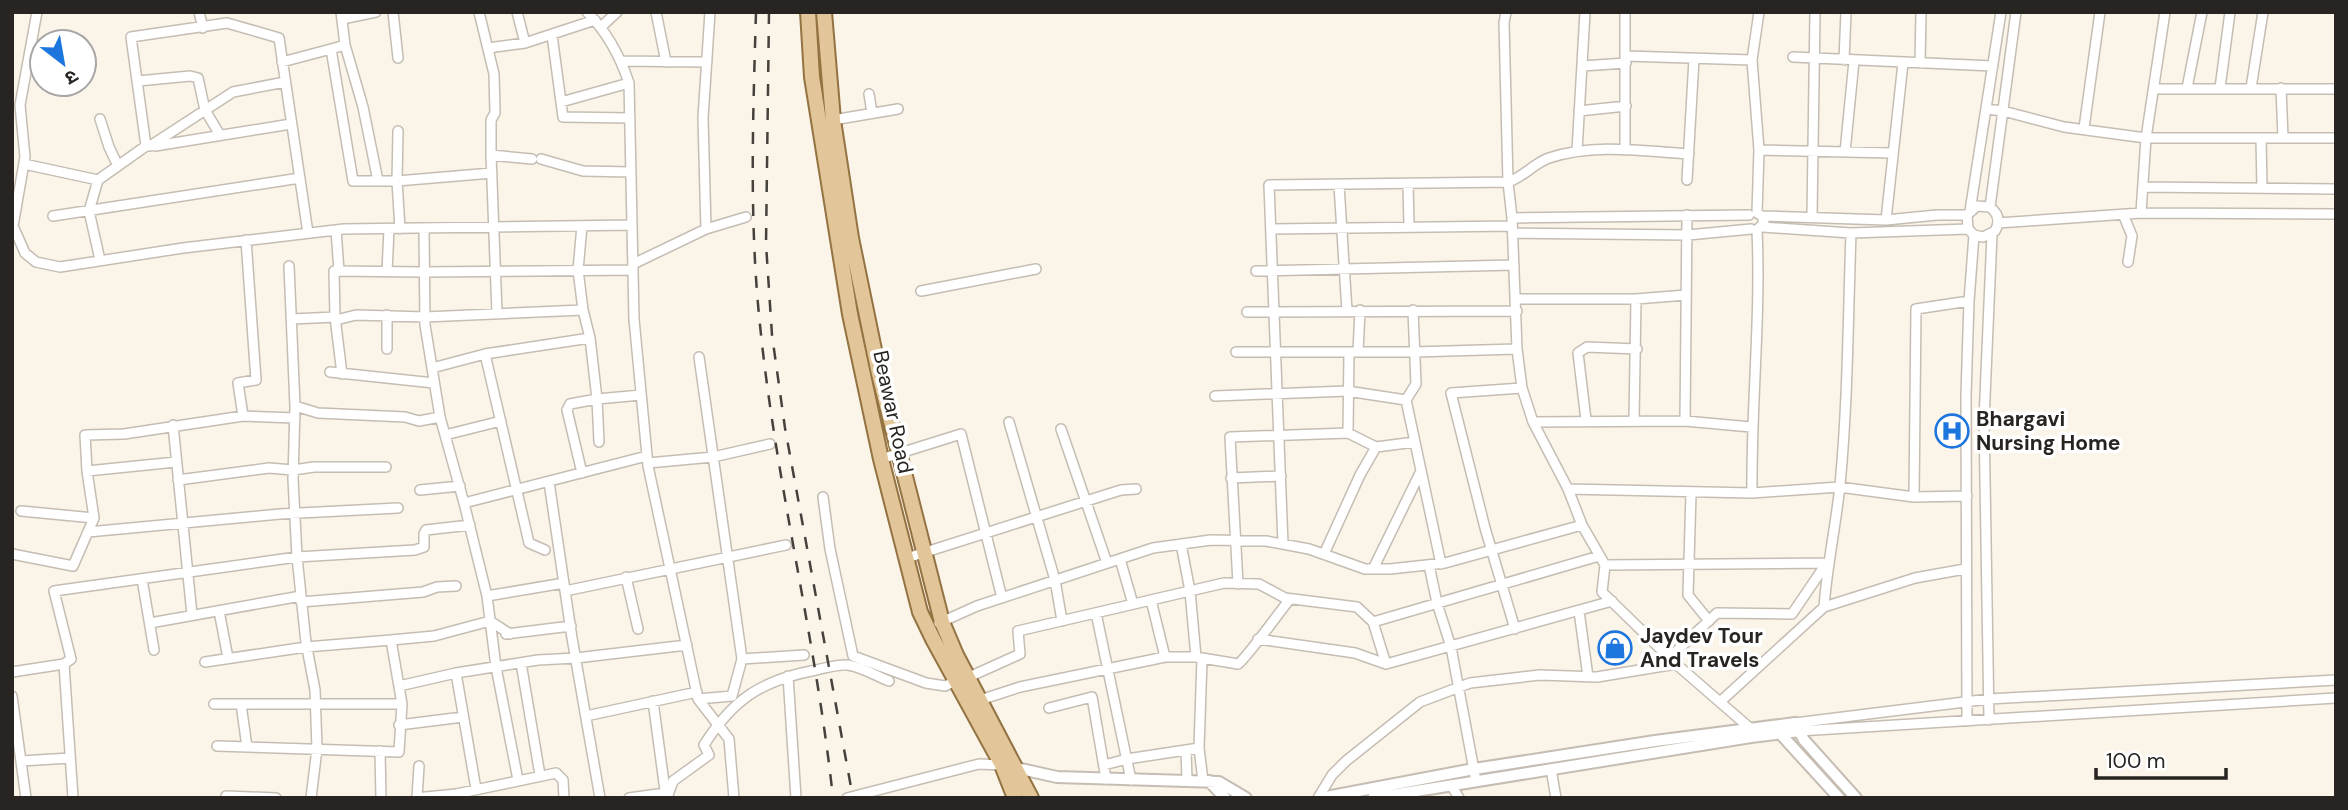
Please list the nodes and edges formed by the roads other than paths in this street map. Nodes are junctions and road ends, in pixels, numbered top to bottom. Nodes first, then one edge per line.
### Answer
1 (37, 12) edge
2 (199, 12) edge
3 (376, 12) edge
4 (393, 12) edge
5 (479, 12) edge
6 (517, 12) edge
7 (587, 12) edge
8 (617, 12) edge
9 (656, 12) edge
10 (710, 12) edge
11 (808, 12) edge
12 (824, 12) edge
13 (1506, 12) edge
14 (1585, 12) edge
15 (1625, 12) edge
16 (1759, 12) edge
17 (1815, 12) edge
18 (1846, 12) edge
19 (1921, 12) edge
20 (2001, 12) edge
21 (2016, 12) edge
22 (2100, 12) edge
23 (2165, 12) edge
24 (2202, 12) edge
25 (2230, 12) edge
26 (2263, 12) edge
27 (341, 16) edge
28 (598, 24) junction
29 (203, 28) junction
30 (552, 34) junction
31 (525, 43) junction
32 (345, 45) junction
33 (488, 48) junction
34 (331, 49) junction
35 (1793, 57) dead end
36 (398, 58) dead end
37 (1815, 58) junction
38 (1626, 59) junction
39 (1694, 59) junction
40 (1752, 60) junction
41 (1843, 60) junction
42 (622, 61) junction
43 (1854, 61) junction
44 (282, 62) junction
45 (666, 62) junction
46 (706, 62) junction
47 (1903, 63) junction
48 (1920, 63) junction
49 (1582, 66) junction
50 (1993, 66) junction
51 (138, 81) junction
52 (285, 82) junction
53 (629, 83) junction
54 (2187, 88) junction
55 (2220, 88) junction
56 (2250, 88) junction
57 (2281, 88) junction
58 (2154, 89) junction
59 (2336, 89) edge
60 (869, 94) dead end
61 (561, 102) junction
62 (1626, 106) junction
63 (898, 109) dead end
64 (1986, 109) junction
65 (205, 110) junction
66 (1579, 111) junction
67 (2003, 111) junction
68 (872, 113) junction
69 (100, 118) dead end
70 (630, 118) junction
71 (833, 120) junction
72 (292, 124) junction
73 (2084, 128) junction
74 (398, 131) dead end
75 (220, 135) junction
76 (2146, 138) junction
77 (2261, 138) junction
78 (2283, 138) junction
79 (2336, 138) edge
80 (148, 146) junction
81 (1625, 150) junction
82 (1759, 150) junction
83 (1577, 151) junction
84 (1813, 151) junction
85 (1845, 152) junction
86 (1893, 153) junction
87 (831, 154) junction
88 (1689, 154) junction
89 (491, 155) junction
90 (24, 164) junction
91 (118, 166) junction
92 (631, 172) junction
93 (492, 173) junction
94 (300, 178) junction
95 (98, 180) junction
96 (1687, 180) dead end
97 (378, 181) junction
98 (397, 181) junction
99 (1508, 181) junction
100 (1408, 184) junction
101 (1339, 185) junction
102 (2144, 187) junction
103 (2262, 188) junction
104 (2336, 189) edge
105 (1990, 207) junction
106 (89, 211) junction
107 (1969, 213) junction
108 (2141, 213) junction
109 (1756, 214) junction
110 (2123, 214) junction
111 (2336, 214) edge
112 (1687, 215) junction
113 (53, 216) dead end
114 (1812, 216) junction
115 (1570, 217) junction
116 (746, 218) dead end
117 (1886, 220) junction
118 (1998, 223) junction
119 (632, 225) junction
120 (582, 226) junction
121 (1409, 226) junction
122 (1512, 226) junction
123 (1341, 227) junction
124 (492, 228) junction
125 (389, 229) junction
126 (400, 229) junction
127 (424, 229) junction
128 (706, 229) junction
129 (1272, 229) junction
130 (1757, 229) junction
131 (336, 230) junction
132 (1971, 232) junction
133 (308, 233) junction
134 (1851, 233) junction
135 (1597, 234) junction
136 (1992, 234) junction
137 (1688, 235) junction
138 (246, 240) junction
139 (100, 260) junction
140 (2128, 261) dead end
141 (1514, 265) junction
142 (289, 266) dead end
143 (633, 267) junction
144 (1036, 269) dead end
145 (1344, 269) junction
146 (578, 270) junction
147 (339, 271) junction
148 (495, 271) junction
149 (1256, 271) dead end
150 (1273, 271) junction
151 (387, 272) junction
152 (424, 272) junction
153 (921, 291) dead end
154 (1686, 295) junction
155 (1517, 299) junction
156 (1636, 299) junction
157 (1969, 301) junction
158 (583, 310) junction
159 (1360, 310) junction
160 (1413, 310) junction
161 (1275, 311) junction
162 (1347, 311) junction
163 (1517, 311) junction
164 (1247, 312) dead end
165 (497, 313) junction
166 (387, 315) junction
167 (425, 317) junction
168 (292, 319) junction
169 (335, 319) junction
170 (590, 338) junction
171 (387, 349) dead end
172 (1517, 349) junction
173 (1637, 349) junction
174 (1236, 352) dead end
175 (1276, 352) junction
176 (1353, 352) junction
177 (1415, 352) junction
178 (485, 354) junction
179 (699, 357) dead end
180 (432, 368) junction
181 (330, 372) dead end
182 (342, 373) junction
183 (434, 383) junction
184 (1522, 388) junction
185 (1347, 391) junction
186 (1278, 394) junction
187 (641, 395) junction
188 (1215, 396) dead end
189 (597, 399) junction
190 (1406, 400) junction
191 (295, 406) junction
192 (243, 416) junction
193 (440, 417) junction
194 (295, 418) junction
195 (1586, 420) junction
196 (1634, 420) junction
197 (501, 421) junction
198 (1685, 421) junction
199 (1009, 422) dead end
200 (1533, 422) junction
201 (173, 425) junction
202 (1751, 426) junction
203 (1061, 429) dead end
204 (1348, 433) junction
205 (445, 435) junction
206 (1279, 435) junction
207 (599, 442) dead end
208 (1415, 442) junction
209 (770, 444) dead end
210 (1376, 447) junction
211 (898, 452) junction
212 (713, 457) junction
213 (881, 459) junction
214 (648, 460) junction
215 (176, 462) junction
216 (386, 467) dead end
217 (293, 470) junction
218 (87, 471) junction
219 (1421, 471) junction
220 (582, 473) junction
221 (1281, 476) junction
222 (1231, 478) junction
223 (178, 480) junction
224 (549, 482) junction
225 (460, 486) junction
226 (1839, 487) junction
227 (1136, 489) dead end
228 (1568, 489) junction
229 (518, 490) junction
230 (420, 491) dead end
231 (1692, 493) junction
232 (1752, 493) junction
233 (1967, 496) junction
234 (1914, 497) junction
235 (823, 498) dead end
236 (1086, 502) junction
237 (464, 503) junction
238 (398, 508) dead end
239 (21, 511) dead end
240 (295, 513) junction
241 (94, 517) junction
242 (1037, 517) junction
243 (182, 523) junction
244 (470, 525) junction
245 (1582, 525) junction
246 (88, 532) junction
247 (986, 533) junction
248 (1237, 541) junction
249 (1181, 544) junction
250 (1283, 544) junction
251 (786, 545) dead end
252 (1491, 549) junction
253 (545, 550) dead end
254 (925, 553) junction
255 (12, 554) edge
256 (1324, 554) junction
257 (729, 556) junction
258 (1599, 556) junction
259 (297, 557) junction
260 (907, 558) junction
261 (1120, 559) junction
262 (1107, 563) junction
263 (1827, 563) junction
264 (1441, 564) junction
265 (1690, 564) junction
266 (1429, 565) junction
267 (1605, 565) junction
268 (670, 567) junction
269 (1373, 569) junction
270 (1965, 569) junction
271 (187, 572) junction
272 (626, 577) junction
273 (142, 579) junction
274 (1055, 580) junction
275 (1238, 583) junction
276 (1501, 584) junction
277 (456, 586) dead end
278 (565, 587) junction
279 (1190, 591) junction
280 (487, 596) junction
281 (1002, 598) junction
282 (301, 599) junction
283 (1290, 599) junction
284 (1151, 600) junction
285 (1612, 601) junction
286 (1437, 603) junction
287 (1133, 604) junction
288 (1824, 607) junction
289 (219, 611) junction
290 (1579, 611) junction
291 (1096, 613) junction
292 (192, 615) junction
293 (490, 621) junction
294 (1062, 621) junction
295 (1709, 621) junction
296 (942, 622) junction
297 (1373, 622) junction
298 (149, 623) junction
299 (570, 626) junction
300 (928, 628) junction
301 (638, 629) dead end
302 (1515, 629) junction
303 (510, 634) junction
304 (492, 636) junction
305 (1258, 639) junction
306 (391, 640) junction
307 (687, 645) junction
308 (306, 647) junction
309 (1451, 647) junction
310 (154, 650) dead end
311 (804, 654) dead end
312 (1165, 657) junction
313 (228, 658) junction
314 (576, 658) junction
315 (1199, 658) junction
316 (742, 659) junction
317 (1672, 661) junction
318 (205, 662) dead end
319 (521, 663) junction
320 (64, 664) junction
321 (1386, 664) junction
322 (496, 667) junction
323 (1108, 667) junction
324 (12, 672) edge
325 (456, 673) junction
326 (788, 676) junction
327 (1588, 677) junction
328 (962, 679) junction
329 (2336, 680) edge
330 (888, 681) dead end
331 (399, 686) junction
332 (1459, 687) junction
333 (697, 695) junction
334 (12, 696) edge
335 (2336, 698) edge
336 (1989, 699) junction
337 (980, 700) junction
338 (653, 701) junction
339 (1720, 701) junction
340 (1967, 702) junction
341 (214, 704) dead end
342 (241, 704) junction
343 (315, 704) junction
344 (402, 704) junction
345 (1049, 708) dead end
346 (586, 716) junction
347 (463, 718) junction
348 (1989, 720) junction
349 (1967, 721) junction
350 (717, 724) junction
351 (399, 726) junction
352 (1797, 727) junction
353 (1751, 729) junction
354 (1777, 730) junction
355 (217, 746) dead end
356 (247, 747) junction
357 (1199, 748) junction
358 (317, 749) junction
359 (1186, 750) junction
360 (380, 751) junction
361 (71, 758) junction
362 (1127, 760) junction
363 (21, 761) junction
364 (1104, 765) junction
365 (419, 766) dead end
366 (1010, 766) junction
367 (1474, 769) junction
368 (1551, 769) junction
369 (540, 775) junction
370 (1107, 779) junction
371 (518, 780) junction
372 (1131, 780) junction
373 (1187, 780) junction
374 (1206, 781) junction
375 (1476, 781) junction
376 (1451, 785) junction
377 (476, 789) junction
378 (1429, 793) edge
379 (226, 796) edge
380 (666, 796) edge
381 (635, 797) edge
382 (26, 798) edge
383 (73, 798) edge
384 (276, 798) edge
385 (311, 798) edge
386 (381, 798) edge
387 (417, 798) edge
388 (564, 798) edge
389 (600, 798) edge
390 (734, 798) edge
391 (796, 798) edge
392 (847, 798) edge
393 (1015, 798) edge
394 (1031, 798) edge
395 (1225, 798) edge
396 (1246, 798) edge
397 (1319, 798) edge
398 (1375, 798) edge
399 (1459, 798) edge
400 (1556, 798) edge
401 (1839, 798) edge
402 (1856, 798) edge

1 - 90 street
2 - 29 street
3 - 27 street
4 - 36 street
5 - 33 street
6 - 31 street
7 - 28 street
8 - 28 street
9 - 45 street
10 - 46 street
11 - 87 main road, Beawar Road
12 - 71 main road, Beawar Road
13 - 99 street
14 - 49 street
15 - 38 street
16 - 40 street
17 - 37 street
18 - 41 street
19 - 48 street
20 - 50 street
21 - 67 street
22 - 73 street
23 - 58 street
24 - 54 street
25 - 55 street
26 - 56 street
27 - 32 street
28 - 30 street
28 - 42 street
29 - 44 street
29 - 51 street
30 - 31 street
30 - 61 street
31 - 33 street
32 - 34 street
32 - 97 street
33 - 89 street
34 - 44 street
34 - 97 street
35 - 37 street
37 - 41 street
37 - 84 street
38 - 39 street
38 - 49 street
38 - 62 street
39 - 40 street
39 - 88 street
40 - 82 street
41 - 43 street
42 - 45 street
42 - 53 street
43 - 47 street
43 - 85 street
44 - 52 street
45 - 46 street
46 - 128 street
47 - 48 street
47 - 86 street
48 - 50 street
49 - 66 street
50 - 64 street
51 - 65 street
51 - 80 street
52 - 65 street
52 - 72 street
53 - 61 street
53 - 70 street
54 - 55 street
54 - 58 street
55 - 56 street
56 - 57 street
57 - 59 street
57 - 78 street
58 - 76 street
60 - 68 street
61 - 70 street
62 - 66 street
62 - 81 street
63 - 68 street
64 - 67 street
64 - 107 street
65 - 75 street
65 - 80 street
66 - 83 street
67 - 73 street
67 - 105 street
68 - 71 street
69 - 91 street
70 - 92 street
71 - 87 main road, Beawar Road
72 - 75 street
72 - 94 street
73 - 76 street
74 - 98 street
75 - 80 street
76 - 77 street
76 - 102 street
77 - 78 street
77 - 103 street
78 - 79 street
80 - 91 street
81 - 83 street
81 - 88 street
82 - 84 street
82 - 109 street
83 - 99 street
84 - 85 street
84 - 114 street
85 - 86 street
86 - 117 street
87 - 211 main road, Beawar Road
87 - 213 main road, Beawar Road
88 - 96 street
89 - 92 street
89 - 93 street
90 - 95 street
90 - 139 street
91 - 95 street
92 - 119 street
93 - 98 street
93 - 124 street
94 - 106 street
94 - 133 street
95 - 106 street
97 - 98 street
98 - 126 street
99 - 100 street
99 - 122 street
100 - 101 street
100 - 121 street
101 - 123 street
101 - 129 street
102 - 103 street
102 - 108 street
103 - 104 street
105 - 107 street
105 - 118 street
106 - 113 street
106 - 139 street
107 - 117 street
107 - 132 street
108 - 110 street
108 - 111 street
109 - 112 street
109 - 114 street
109 - 130 street
109 - 130 street
110 - 118 street
110 - 140 street
112 - 115 street
112 - 137 street
114 - 117 street
115 - 122 street
115 - 135 street
116 - 128 street
118 - 136 street
119 - 120 street
119 - 143 street
120 - 124 street
120 - 146 street
121 - 122 street
121 - 123 street
122 - 135 street
122 - 141 street
123 - 129 street
123 - 145 street
124 - 127 street
124 - 148 street
125 - 126 street
125 - 131 street
125 - 151 street
126 - 127 street
127 - 152 street
128 - 143 street
129 - 150 street
130 - 134 street
130 - 137 street
130 - 202 street
131 - 133 street
131 - 147 street
132 - 134 street
132 - 136 street
132 - 157 street
133 - 138 street
134 - 226 street
135 - 137 street
136 - 336 street
137 - 154 street
138 - 139 street
138 - 192 street
141 - 145 street
141 - 155 street
142 - 168 street
143 - 146 street
143 - 187 street
144 - 153 street
145 - 150 street
145 - 162 street
146 - 148 street
146 - 158 street
147 - 151 street
147 - 169 street
148 - 152 street
148 - 165 street
149 - 150 street
150 - 161 street
151 - 152 street
152 - 167 street
154 - 156 street
154 - 198 street
155 - 156 street
155 - 163 street
156 - 173 street
157 - 233 street
157 - 234 street
158 - 165 street
158 - 170 street
159 - 160 street
159 - 162 street
159 - 176 street
160 - 163 street
160 - 177 street
161 - 162 street
161 - 164 street
161 - 175 street
163 - 172 street
165 - 167 street
166 - 167 street
166 - 169 street
166 - 171 street
167 - 180 street
168 - 169 street
168 - 191 street
169 - 182 street
170 - 178 street
170 - 189 street
172 - 177 street
172 - 184 street
173 - 195 street
173 - 196 street
174 - 175 street
175 - 176 street
175 - 186 street
176 - 177 street
176 - 185 street
177 - 190 street
178 - 180 street
178 - 197 street
179 - 212 street
180 - 183 street
181 - 182 street
182 - 183 street
183 - 193 street
184 - 200 street
184 - 252 street
185 - 186 street
185 - 190 street
185 - 204 street
186 - 188 street
186 - 206 street
187 - 189 street
187 - 214 street
189 - 207 street
189 - 220 street
190 - 208 street
191 - 193 street
191 - 194 street
192 - 194 street
192 - 201 street
193 - 205 street
194 - 217 street
195 - 196 street
195 - 200 street
196 - 198 street
197 - 205 street
197 - 229 street
198 - 202 street
199 - 242 street
200 - 228 street
201 - 215 street
201 - 218 street
202 - 232 street
203 - 236 street
204 - 206 street
204 - 210 street
205 - 225 street
206 - 221 street
206 - 222 street
208 - 210 street
208 - 219 street
209 - 212 street
210 - 256 street
211 - 213 street
211 - 247 street
211 - 254 main road, Beawar Road
212 - 214 street
212 - 257 street
213 - 260 main road, Beawar Road
214 - 220 street
214 - 268 street
215 - 218 street
215 - 223 street
216 - 217 street
217 - 223 street
217 - 240 street
218 - 241 street
219 - 264 street
219 - 269 street
220 - 224 street
221 - 222 street
221 - 250 street
222 - 248 street
223 - 243 street
224 - 229 street
224 - 278 street
225 - 230 street
225 - 237 street
226 - 232 street
226 - 234 street
226 - 263 street
227 - 236 street
228 - 231 street
228 - 245 street
229 - 237 street
229 - 253 street
231 - 232 street
231 - 265 street
233 - 234 street
233 - 270 street
235 - 328 street
236 - 242 street
236 - 262 street
237 - 244 street
238 - 240 street
239 - 241 street
240 - 243 street
240 - 259 street
241 - 246 street
242 - 247 street
242 - 274 street
243 - 246 street
243 - 271 street
244 - 259 street
244 - 280 street
245 - 252 street
245 - 258 street
246 - 255 street
247 - 254 street
247 - 281 street
248 - 249 street
248 - 250 street
248 - 275 street
249 - 261 street
249 - 279 street
250 - 256 street
251 - 257 street
252 - 264 street
252 - 276 street
254 - 260 street
254 - 296 main road, Beawar Road
256 - 269 street
257 - 268 street
257 - 316 street
258 - 267 street
258 - 276 street
259 - 271 street
259 - 282 street
260 - 300 main road, Beawar Road
261 - 262 street
261 - 287 street
262 - 274 street
263 - 265 street
263 - 288 street
263 - 295 street
264 - 266 street
265 - 267 street
265 - 295 street
266 - 269 street
266 - 286 street
267 - 285 street
268 - 272 street
268 - 307 street
270 - 288 street
270 - 340 street
271 - 273 street
271 - 292 street
272 - 278 street
272 - 301 street
273 - 298 street
273 - 320 street
274 - 281 street
274 - 294 street
275 - 279 street
275 - 283 street
276 - 286 street
276 - 302 street
277 - 282 street
278 - 280 street
278 - 299 street
279 - 284 street
279 - 315 street
280 - 293 street
281 - 296 street
282 - 289 street
282 - 308 street
283 - 297 street
283 - 305 street
284 - 287 street
284 - 312 street
285 - 290 street
285 - 317 street
286 - 297 street
286 - 309 street
287 - 291 street
288 - 339 street
289 - 292 street
289 - 313 street
290 - 302 street
290 - 327 street
291 - 294 street
291 - 323 street
292 - 298 street
293 - 303 street
293 - 304 street
293 - 306 street
294 - 328 street
295 - 317 street
296 - 300 street
296 - 328 main road, Beawar Road
297 - 321 street
298 - 310 street
299 - 303 street
299 - 314 street
300 - 328 main road, Beawar Road
302 - 309 street
303 - 304 street
304 - 322 street
305 - 315 street
305 - 321 street
306 - 308 street
306 - 331 street
307 - 314 street
307 - 333 street
308 - 313 street
308 - 343 street
309 - 321 street
309 - 332 street
311 - 316 street
312 - 315 street
312 - 323 street
313 - 318 street
314 - 319 street
314 - 346 street
315 - 357 street
316 - 333 street
317 - 327 street
317 - 339 street
319 - 322 street
319 - 369 street
320 - 324 street
320 - 361 street
322 - 325 street
322 - 371 street
323 - 337 street
323 - 362 street
325 - 331 street
325 - 347 street
326 - 330 street
326 - 350 street
326 - 391 street
327 - 332 street
328 - 337 main road, Beawar Road
328 - 366 main road, Beawar Road
329 - 336 street
331 - 344 street
332 - 367 street
332 - 397 street
333 - 338 street
333 - 350 street
334 - 363 street
335 - 348 street
336 - 340 street
336 - 348 street
337 - 366 main road, Beawar Road
338 - 346 street
338 - 380 street
339 - 353 street
340 - 349 street
340 - 352 street
341 - 342 street
342 - 343 street
342 - 356 street
343 - 344 street
343 - 358 street
344 - 351 street
345 - 364 street
346 - 389 street
347 - 351 street
347 - 377 street
348 - 349 street
349 - 352 street
350 - 380 street
350 - 390 street
351 - 360 street
352 - 354 street
352 - 402 street
353 - 354 street
353 - 367 street
354 - 368 street
354 - 401 street
355 - 356 street
356 - 358 street
357 - 359 street
357 - 374 street
358 - 360 street
358 - 385 street
359 - 362 street
359 - 373 street
360 - 386 street
361 - 363 street
361 - 383 street
362 - 364 street
362 - 372 street
363 - 382 street
364 - 370 street
365 - 387 street
366 - 370 street
366 - 392 street
366 - 393 main road, Beawar Road
366 - 394 main road, Beawar Road
367 - 375 street
367 - 397 street
368 - 375 street
368 - 400 street
369 - 371 street
369 - 388 street
370 - 372 street
371 - 377 street
372 - 373 street
373 - 374 street
374 - 395 street
374 - 396 street
375 - 376 street
376 - 378 street
376 - 399 street
377 - 387 street
378 - 398 street
379 - 384 street
380 - 381 street

